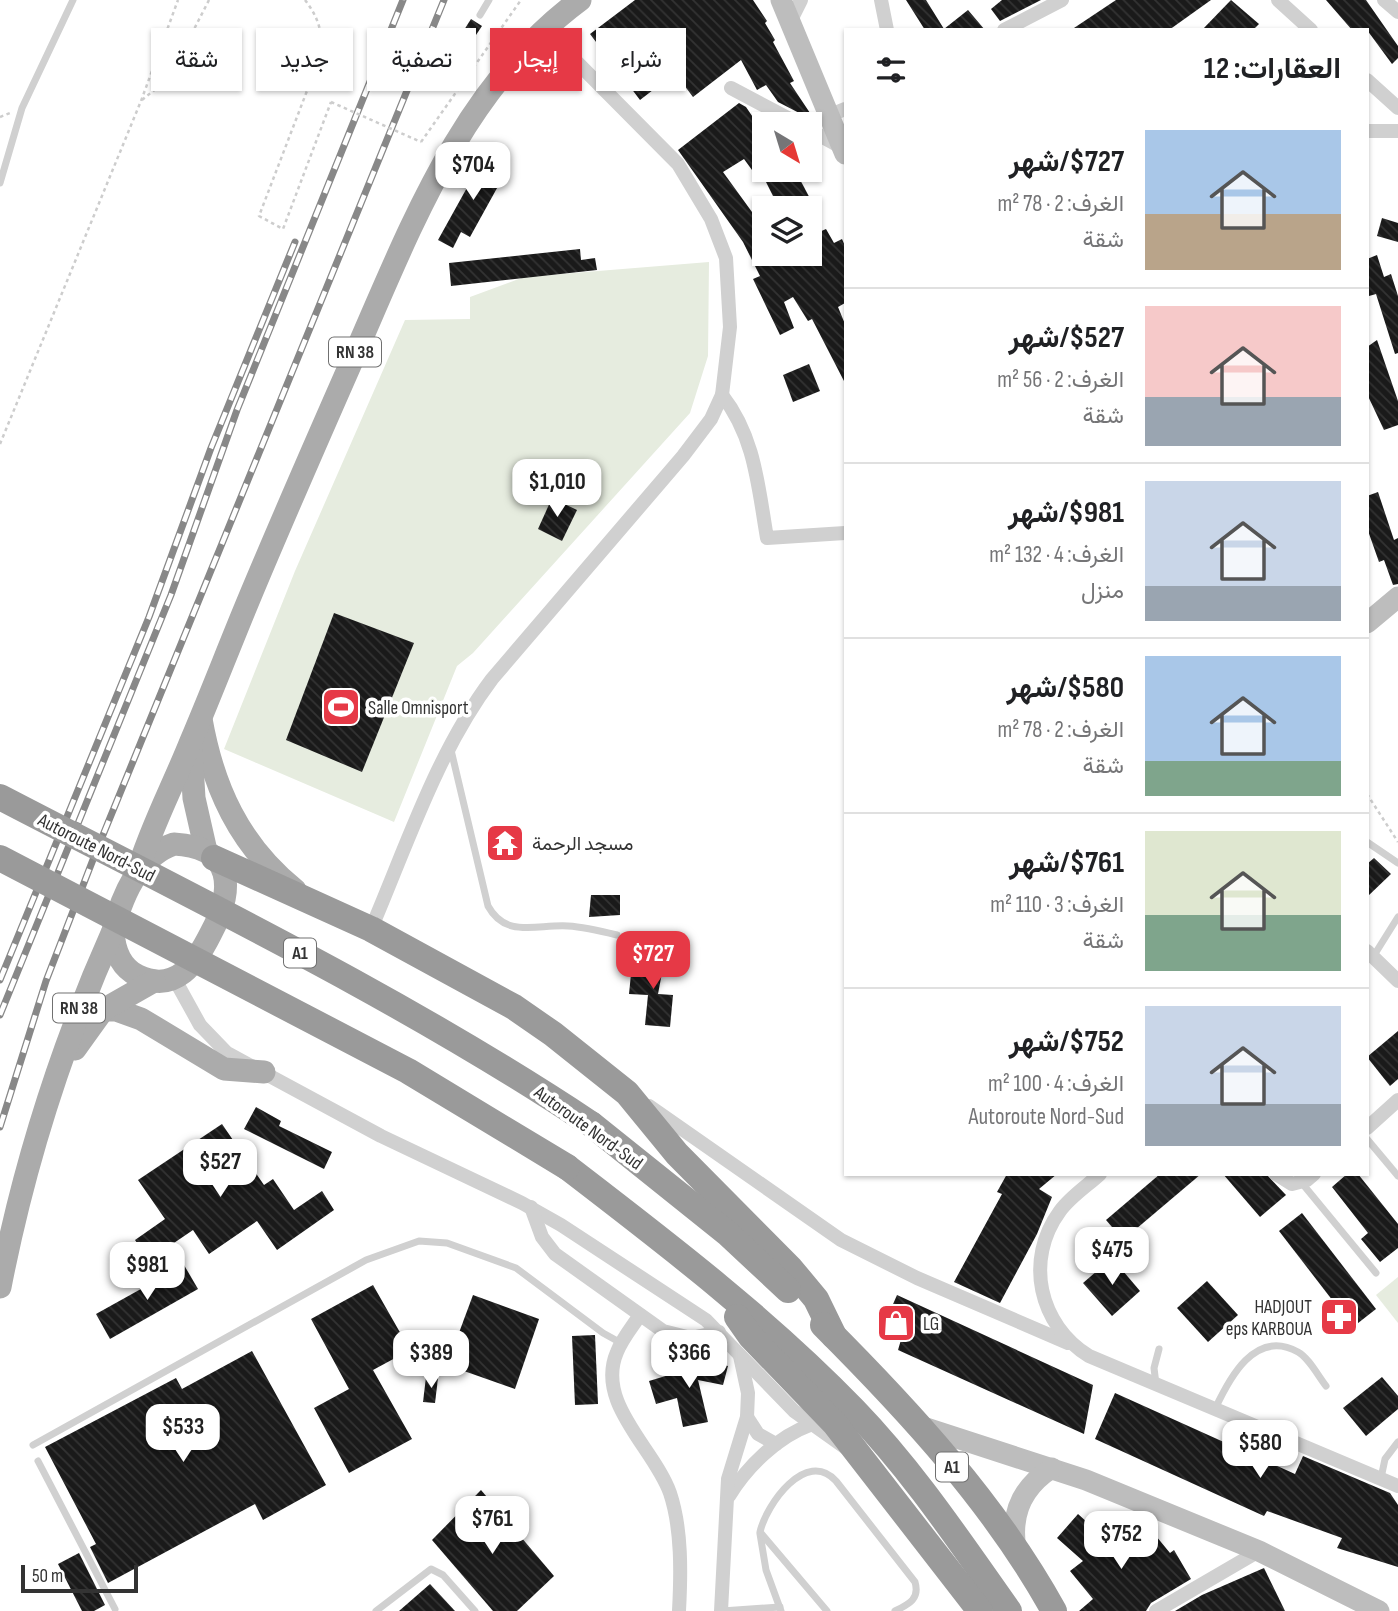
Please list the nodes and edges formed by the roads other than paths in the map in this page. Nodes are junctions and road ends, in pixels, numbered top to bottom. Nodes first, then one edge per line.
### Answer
1 (73, 0) edge
2 (489, 0) edge
3 (580, 0) edge
4 (881, 0) edge
5 (1062, 0) edge
6 (1278, 0) edge
7 (1384, 0) edge
8 (789, 6) edge
9 (1398, 12) edge
10 (480, 15) dead end
11 (547, 28) edge
12 (887, 28) edge
13 (1008, 28) edge
14 (1309, 28) edge
15 (582, 67) edge
16 (1369, 82) edge
17 (731, 88) dead end
18 (491, 91) edge
19 (1398, 108) edge
20 (776, 112) edge
21 (837, 112) edge
22 (1369, 131) edge
23 (1398, 131) edge
24 (822, 137) edge
25 (844, 151) edge
26 (0, 183) edge
27 (722, 395) junction
28 (844, 533) edge
29 (1398, 597) edge
30 (1369, 615) edge
31 (201, 716) junction
32 (191, 742) junction
33 (450, 746) junction
34 (0, 797) edge
35 (1369, 843) edge
36 (210, 855) junction
37 (0, 858) edge
38 (1398, 863) edge
39 (137, 873) junction
40 (308, 900) junction
41 (1398, 917) edge
42 (371, 929) junction
43 (113, 931) junction
44 (617, 935) dead end
45 (1370, 954) edge
46 (164, 980) junction
47 (1398, 981) edge
48 (103, 1010) junction
49 (264, 1072) junction
50 (53, 1088) junction
51 (626, 1093) junction
52 (1398, 1100) edge
53 (1369, 1126) edge
54 (1369, 1141) edge
55 (1098, 1176) edge
56 (1279, 1176) edge
57 (1398, 1176) edge
58 (1307, 1178) edge
59 (531, 1208) junction
60 (1376, 1273) dead end
61 (0, 1287) edge
62 (725, 1293) junction
63 (640, 1315) junction
64 (719, 1332) junction
65 (834, 1336) junction
66 (621, 1343) junction
67 (1069, 1343) junction
68 (1159, 1349) dead end
69 (740, 1355) junction
70 (1156, 1384) junction
71 (1326, 1386) dead end
72 (1215, 1409) junction
73 (747, 1417) junction
74 (810, 1425) junction
75 (920, 1426) junction
76 (1398, 1442) edge
77 (776, 1444) junction
78 (33, 1445) dead end
79 (862, 1458) junction
80 (38, 1461) dead end
81 (1052, 1468) junction
82 (1380, 1481) junction
83 (1398, 1486) edge
84 (726, 1500) junction
85 (760, 1532) junction
86 (1016, 1551) junction
87 (1259, 1551) junction
88 (115, 1609) edge
89 (780, 1609) edge
90 (977, 1609) edge
91 (376, 1611) edge
92 (475, 1611) edge
93 (679, 1611) edge
94 (722, 1611) edge
95 (827, 1611) edge
96 (895, 1611) edge
97 (1009, 1611) edge
98 (1054, 1611) edge
99 (1156, 1611) edge
100 (1379, 1611) edge

1 - 26 lane
2 - 10 lane
3 - 11 main road, RN 38
4 - 12 street
5 - 13 street
6 - 14 street
7 - 9 street
8 - 21 street
15 - 27 street
16 - 19 street
17 - 20 street
18 - 31 main road, RN 38
21 - 25 street
22 - 23 street
24 - 25 street
27 - 28 street
27 - 33 street
29 - 30 street
31 - 32 main road, RN 38
31 - 40 main road
32 - 36 main road, RN 38
32 - 39 main road, RN 38
33 - 42 street
33 - 44 lane
34 - 65 highway, Autoroute Nord-Sud / A1, bridge
35 - 38 lane
36 - 39 main road
36 - 40 highway
36 - 46 main road
37 - 62 highway, A1, bridge
39 - 43 main road
40 - 42 highway
41 - 45 lane
42 - 51 highway
43 - 46 main road
43 - 50 main road, RN 38
45 - 47 street
46 - 48 main road, RN 38
46 - 49 street
48 - 49 main road
48 - 50 main road, RN 38
49 - 59 street
50 - 61 main road, RN 38
51 - 65 highway
51 - 67 street
52 - 53 street
54 - 57 lane
55 - 67 street
56 - 58 street
58 - 60 lane
59 - 63 street
59 - 64 street
62 - 79 highway
62 - 97 highway, A1
63 - 64 street
63 - 66 street
64 - 69 street
65 - 75 highway, Autoroute Nord-Sud / A1
66 - 78 lane
66 - 93 street
67 - 70 street
68 - 70 lane
69 - 73 street
69 - 74 street
70 - 72 street
71 - 72 lane
72 - 82 street
73 - 77 street
73 - 84 street
74 - 77 street
74 - 79 street
75 - 81 street
75 - 86 highway, Autoroute Nord-Sud / A1
76 - 82 lane
77 - 84 street
79 - 90 highway
80 - 88 lane
81 - 86 street
81 - 87 street
82 - 83 street
84 - 94 street
85 - 89 lane
85 - 95 lane
85 - 96 lane
86 - 98 highway, Autoroute Nord-Sud / A1
87 - 99 street
87 - 100 street
89 - 94 lane
91 - 92 lane

